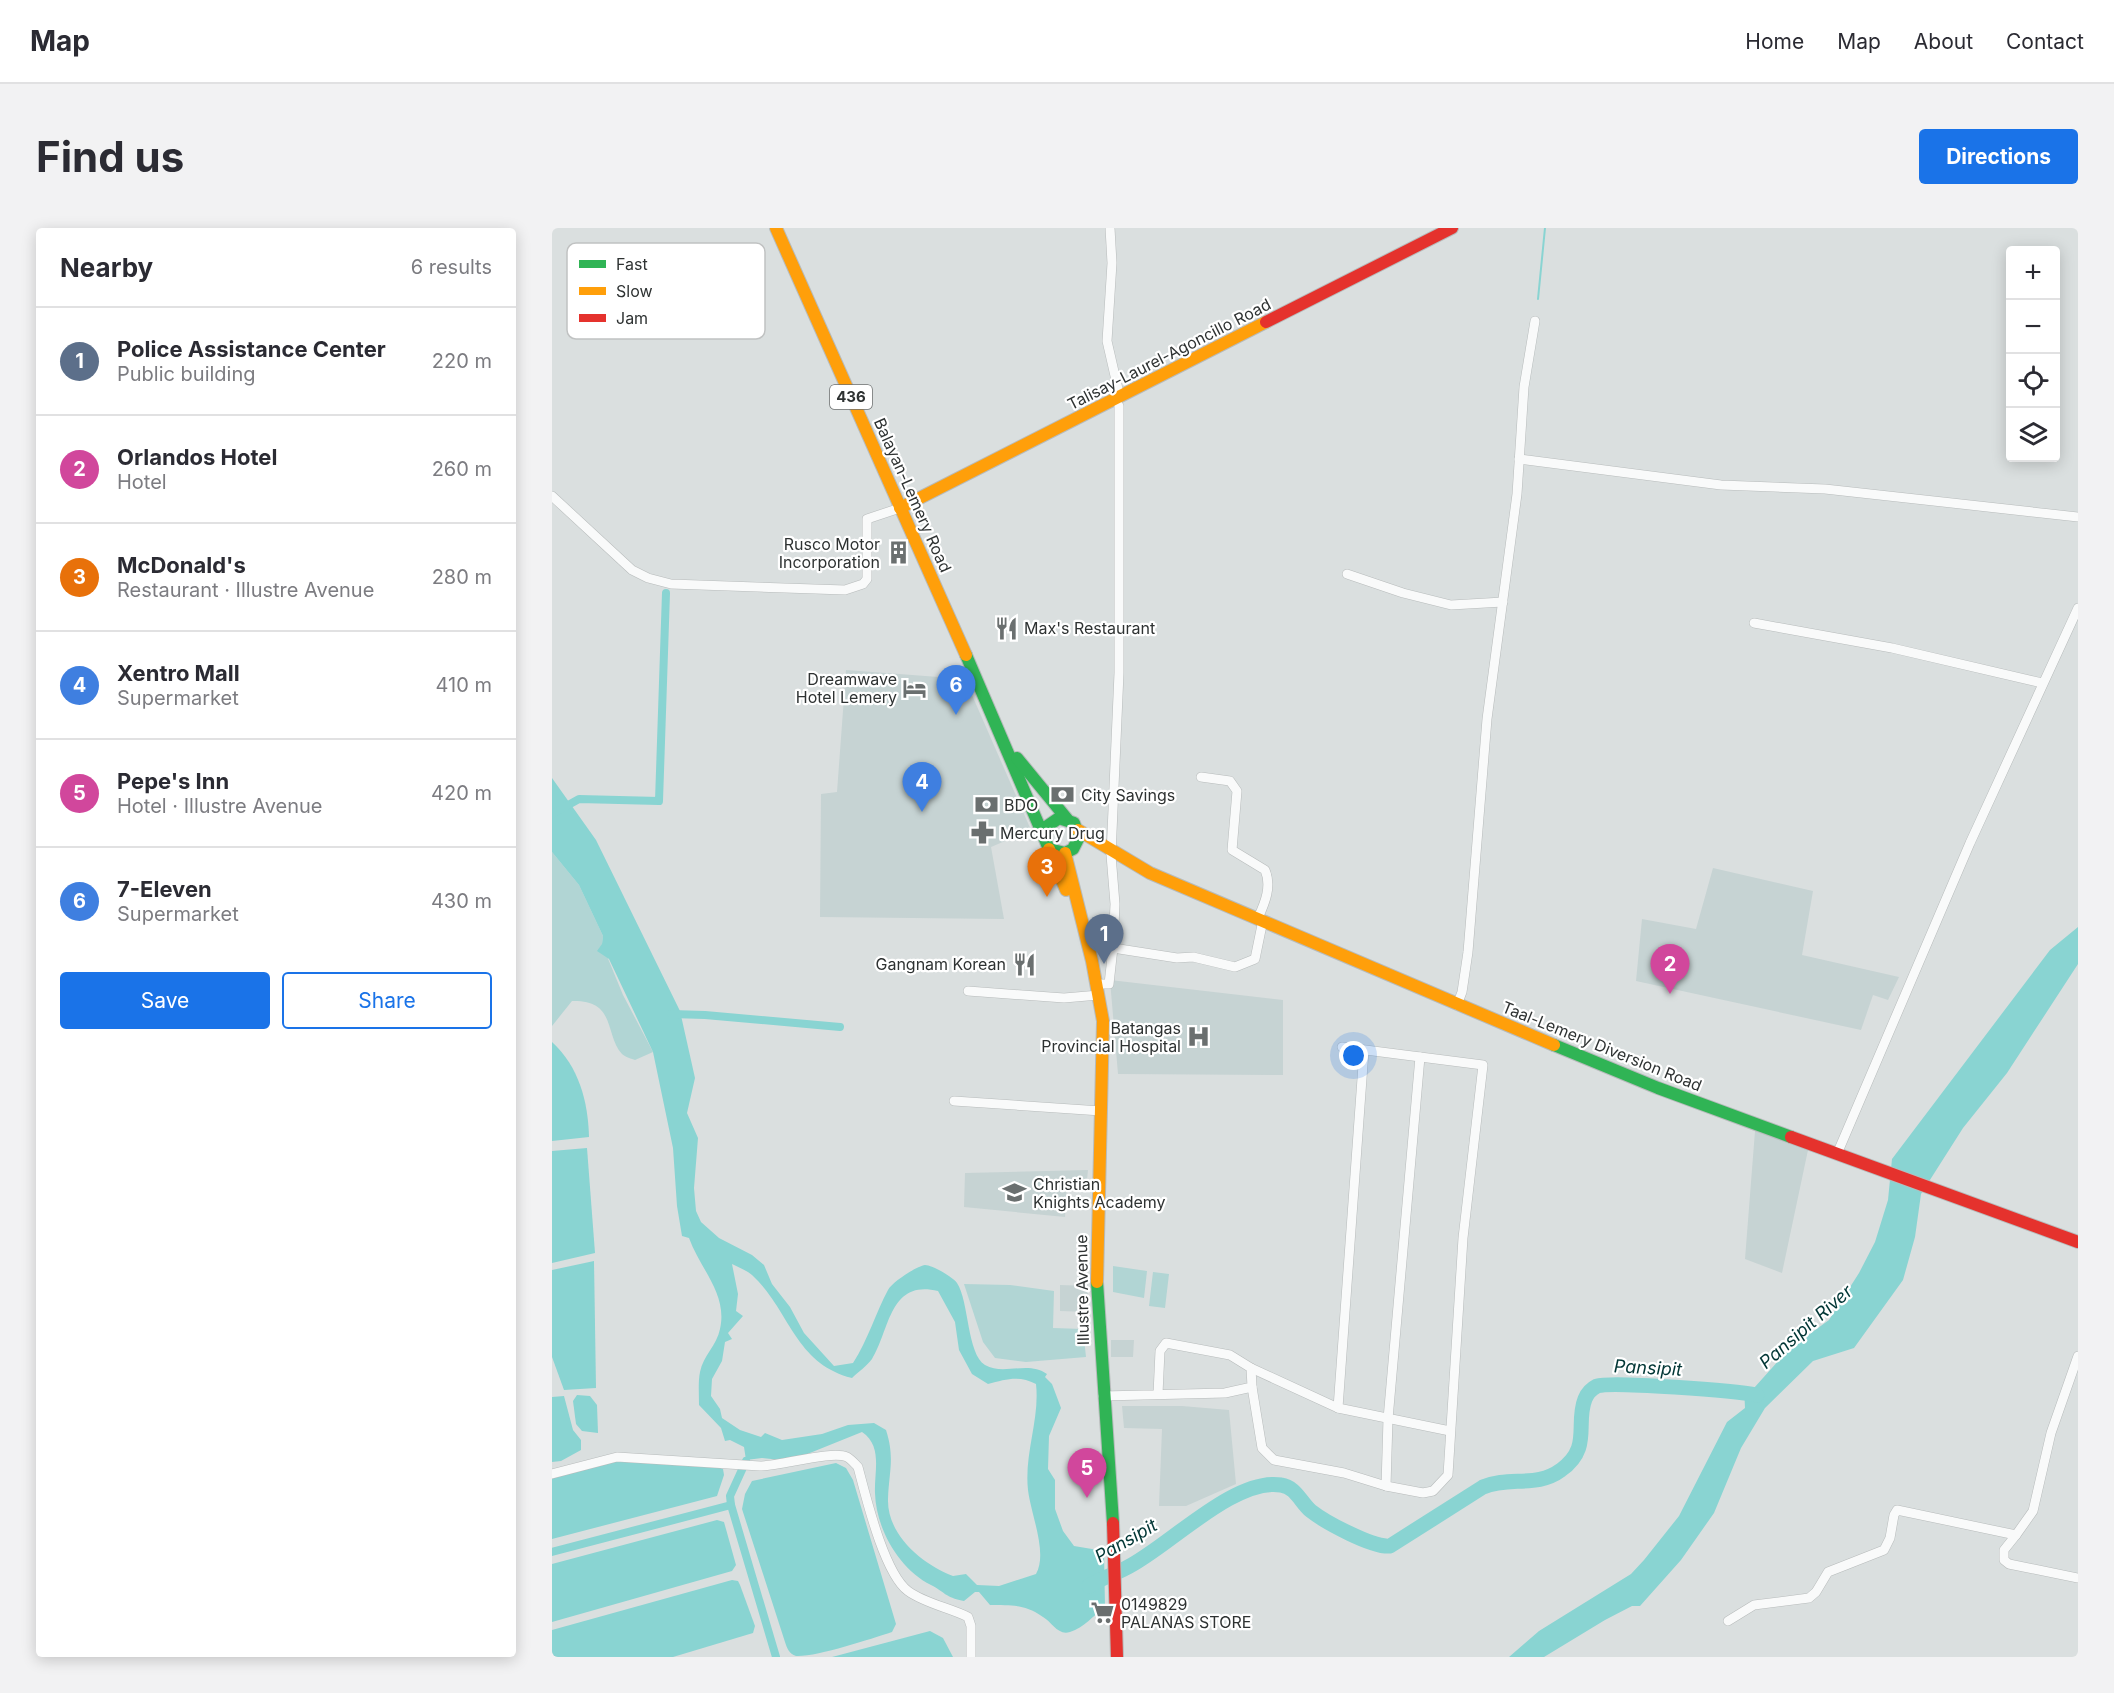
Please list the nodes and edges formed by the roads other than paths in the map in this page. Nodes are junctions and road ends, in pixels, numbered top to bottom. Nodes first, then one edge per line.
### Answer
1 (776, 228) edge
2 (1110, 228) edge
3 (1452, 228) edge
4 (1535, 321) dead end
5 (1118, 389) dead end
6 (1119, 406) dead end
7 (1519, 459) junction
8 (552, 496) edge
9 (900, 508) junction
10 (2078, 517) edge
11 (1347, 574) dead end
12 (1503, 602) junction
13 (2078, 608) edge
14 (1754, 623) dead end
15 (2042, 683) junction
16 (1005, 742) junction
17 (1201, 777) dead end
18 (1067, 819) junction
19 (1078, 830) junction
20 (1043, 834) junction
21 (1077, 844) junction
22 (1050, 849) junction
23 (1065, 853) junction
24 (1114, 855) junction
25 (1260, 919) junction
26 (1083, 924) junction
27 (1113, 948) junction
28 (1098, 990) junction
29 (968, 991) dead end
30 (1457, 1005) junction
31 (1342, 1047) dead end
32 (1364, 1051) junction
33 (1420, 1057) junction
34 (954, 1101) dead end
35 (1101, 1111) junction
36 (1837, 1154) junction
37 (2078, 1242) edge
38 (2078, 1356) edge
39 (1251, 1368) junction
40 (1252, 1387) junction
41 (1158, 1394) junction
42 (1103, 1396) junction
43 (1338, 1408) junction
44 (1388, 1419) junction
45 (1450, 1431) junction
46 (552, 1474) edge
47 (1386, 1486) junction
48 (2016, 1535) junction
49 (2078, 1578) edge
50 (1728, 1621) dead end
51 (971, 1657) edge
52 (1117, 1657) edge

1 - 9 main road, Balayan-Lemery Road / 436
2 - 5 street
3 - 9 main road, Talisay-Laurel-Agoncillo Road
4 - 7 street
6 - 24 street
7 - 10 street
7 - 12 street
8 - 9 street
9 - 16 main road, Balayan-Lemery Road / 436
11 - 12 street
12 - 30 street
13 - 15 street
14 - 15 street
15 - 36 street
16 - 18 main road, Balayan-Lemery Road / 436
16 - 20 main road, Balayan-Lemery Road / 436
17 - 25 street
18 - 19 main road, 436
18 - 20 main road
19 - 21 main road
19 - 24 main road, Taal-Lemery Diversion Road
20 - 22 main road, 436
21 - 23 main road
21 - 24 main road, Taal-Lemery Diversion Road
22 - 23 main road
22 - 26 main road, Illustre Avenue / 436
23 - 26 main road, Illustre Avenue / 436
24 - 25 main road, Taal-Lemery Diversion Road
24 - 27 street
25 - 27 street
25 - 30 main road, Taal-Lemery Diversion Road
26 - 28 main road, Illustre Avenue / 436
27 - 28 street
28 - 29 street
28 - 35 main road, Illustre Avenue / 436
30 - 36 main road, Taal-Lemery Diversion Road
31 - 32 street
32 - 33 street
32 - 43 street
33 - 44 street
33 - 45 street
34 - 35 street
35 - 42 main road, Illustre Avenue / 436
36 - 37 main road, Taal-Lemery Diversion Road
38 - 48 street
39 - 40 street
39 - 41 street
39 - 43 street
40 - 41 street
40 - 47 street
41 - 42 street
42 - 52 main road, Illustre Avenue / 436
43 - 44 street
44 - 45 street
44 - 47 street
45 - 47 street
46 - 51 street
48 - 49 street
48 - 50 street

